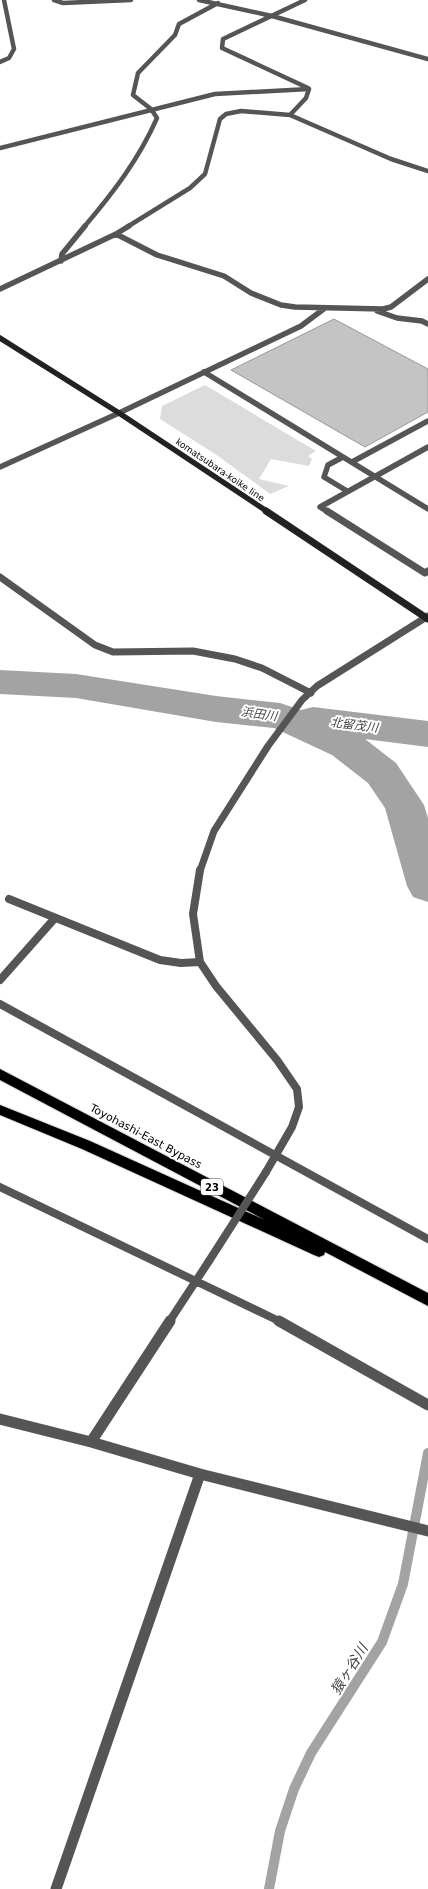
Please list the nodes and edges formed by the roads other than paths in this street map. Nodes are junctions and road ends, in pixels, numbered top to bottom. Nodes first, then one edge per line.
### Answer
1 (4, 0) edge
2 (54, 0) edge
3 (131, 0) edge
4 (199, 0) edge
5 (305, 0) edge
6 (218, 3) junction
7 (272, 16) junction
8 (428, 59) edge
9 (0, 62) edge
10 (309, 89) junction
11 (151, 109) junction
12 (290, 115) junction
13 (0, 148) edge
14 (428, 170) edge
15 (116, 234) junction
16 (61, 260) junction
17 (428, 279) edge
18 (0, 289) edge
19 (325, 308) junction
20 (374, 309) junction
21 (428, 324) edge
22 (0, 338) edge
23 (204, 372) junction
24 (119, 413) junction
25 (428, 421) edge
26 (428, 447) edge
27 (343, 457) junction
28 (352, 462) junction
29 (0, 467) edge
30 (375, 476) junction
31 (348, 491) junction
32 (428, 509) edge
33 (428, 571) edge
34 (0, 577) edge
35 (427, 618) edge
36 (311, 693) junction
37 (9, 899) dead end
38 (55, 918) junction
39 (200, 962) junction
40 (0, 980) edge
41 (0, 1004) edge
42 (0, 1074) edge
43 (0, 1110) edge
44 (275, 1154) junction
45 (0, 1186) edge
46 (428, 1239) edge
47 (196, 1280) junction
48 (426, 1300) edge
49 (428, 1405) edge
50 (0, 1419) edge
51 (91, 1442) junction
52 (200, 1474) junction
53 (428, 1532) edge
54 (56, 1889) edge

1 - 9 street
2 - 3 street
4 - 6 street
5 - 7 street
6 - 7 street
6 - 11 street
7 - 8 street
7 - 10 street
10 - 11 street
10 - 12 street
11 - 13 street
11 - 16 street
12 - 14 street
12 - 15 street
15 - 16 street
15 - 19 street
16 - 18 street
17 - 20 street
19 - 20 street
19 - 23 street
20 - 21 street
22 - 24 main road, komatsubara-koike line
23 - 24 street
23 - 27 street
24 - 29 street
24 - 35 main road, komatsubara-koike line
25 - 28 street
26 - 30 street
27 - 28 street
27 - 31 street
28 - 30 street
30 - 31 street
30 - 32 street
31 - 33 street
34 - 36 street
35 - 36 street
36 - 39 street
37 - 38 street
38 - 39 street
38 - 40 street
39 - 44 street
41 - 44 street
42 - 48 highway, Toyohashi-East Bypass / 23
43 - 48 highway, 23
44 - 46 street
44 - 47 street, bridge
45 - 47 street
47 - 49 street
47 - 51 street
50 - 51 street
51 - 52 street
52 - 53 street
52 - 54 street

